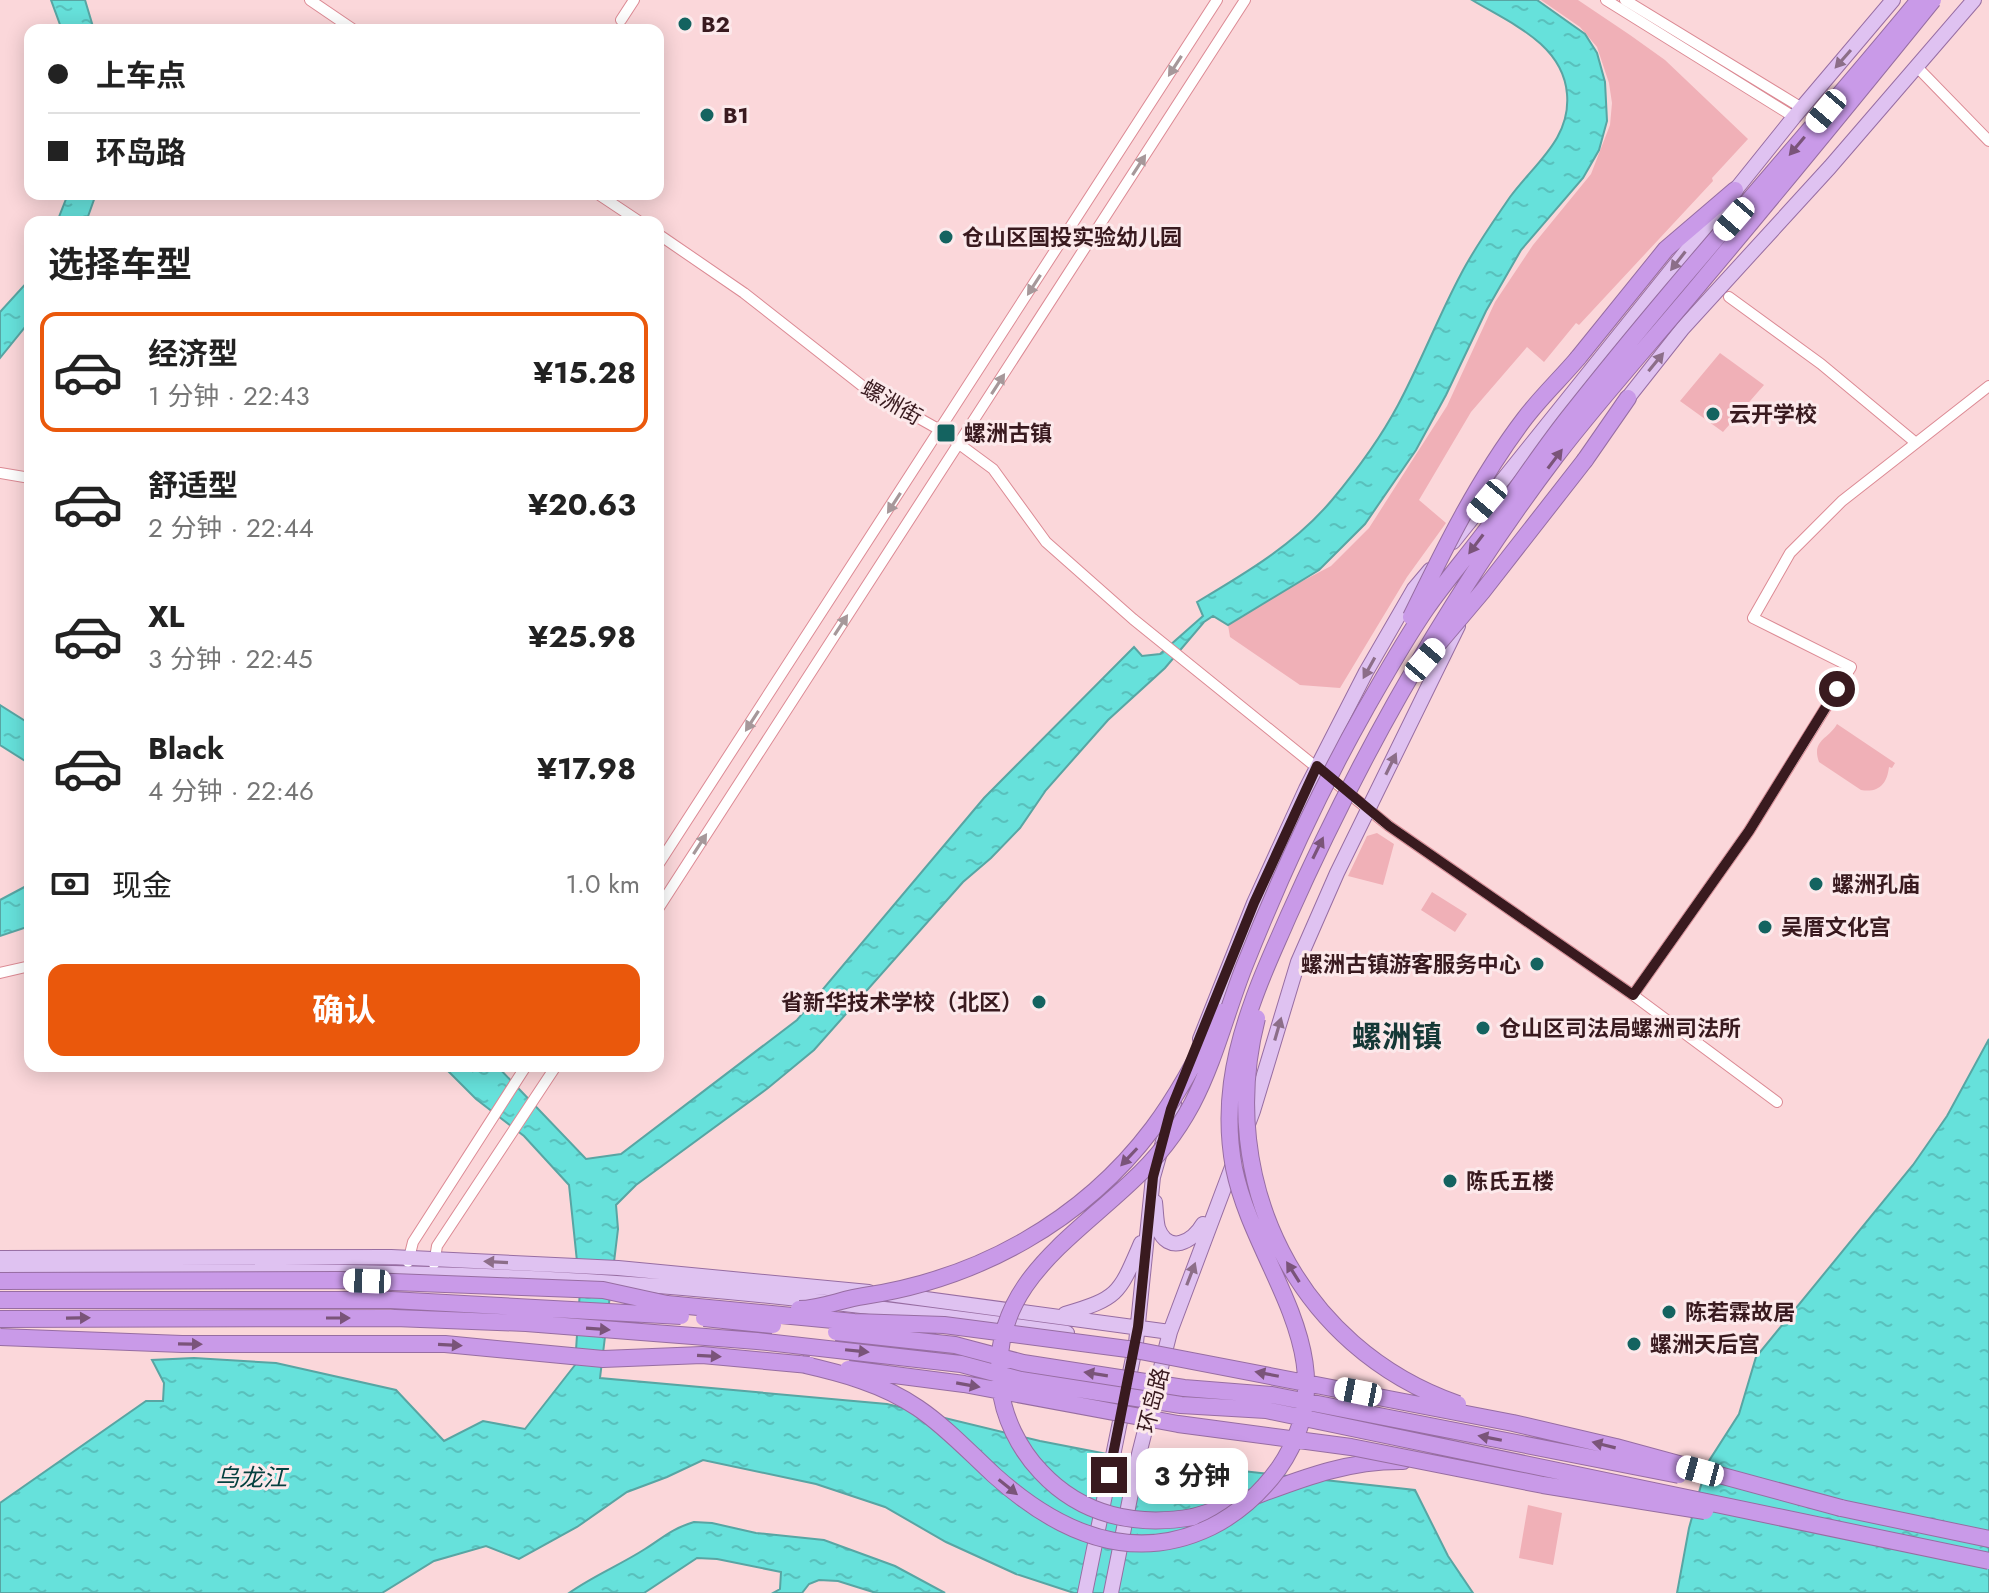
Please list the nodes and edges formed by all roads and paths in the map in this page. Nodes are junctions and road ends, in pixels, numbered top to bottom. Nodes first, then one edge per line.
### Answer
1 (310, 0) edge
2 (634, 0) edge
3 (1217, 0) edge
4 (1245, 0) edge
5 (1606, 0) edge
6 (1625, 0) edge
7 (1893, 0) edge
8 (1919, 0) edge
9 (1933, 0) edge
10 (1974, 0) edge
11 (621, 20) dead end
12 (345, 24) edge
13 (1916, 66) junction
14 (1798, 112) junction
15 (1989, 141) edge
16 (1735, 190) junction
17 (607, 200) edge
18 (631, 216) edge
19 (664, 238) edge
20 (1729, 297) dead end
21 (1989, 386) edge
22 (1628, 398) junction
23 (940, 430) junction
24 (1916, 443) junction
25 (959, 444) junction
26 (0, 473) edge
27 (24, 477) edge
28 (1386, 676) junction
29 (1406, 682) junction
30 (1317, 766) junction
31 (1368, 809) junction
32 (664, 842) edge
33 (671, 846) junction
34 (664, 856) edge
35 (664, 900) edge
36 (1287, 920) junction
37 (24, 967) edge
38 (1242, 972) junction
39 (0, 973) edge
40 (1633, 995) junction
41 (523, 1072) edge
42 (552, 1072) edge
43 (1777, 1102) dead end
44 (1153, 1177) junction
45 (1228, 1177) junction
46 (1146, 1232) junction
47 (0, 1258) edge
48 (408, 1265) junction
49 (434, 1266) junction
50 (0, 1272) edge
51 (618, 1276) junction
52 (0, 1281) edge
53 (0, 1300) edge
54 (737, 1309) junction
55 (1060, 1315) junction
56 (0, 1319) edge
57 (1138, 1327) junction
58 (0, 1337) edge
59 (1168, 1340) junction
60 (1136, 1343) junction
61 (801, 1364) junction
62 (1513, 1423) junction
63 (1418, 1461) junction
64 (1841, 1508) junction
65 (1845, 1531) junction
66 (1989, 1539) edge
67 (1989, 1561) edge
68 (1085, 1593) edge
69 (1111, 1593) edge

1 - 12 street
2 - 11 street
3 -> 23 street
25 -> 4 street
5 - 14 street
6 - 14 street
7 -> 14 main road
8 -> 28 highway, bridge
29 -> 9 highway, bridge
10 - 13 main road
13 - 15 street
22 -> 13 main road
14 - 16 main road
16 - 28 highway, bridge
16 -> 30 main road
17 - 18 street
19 - 23 street, 螺洲街
20 - 24 street
21 - 24 street
22 - 29 highway, bridge
31 -> 22 main road
23 - 25 street, 螺洲街
23 -> 33 street
24 - 40 street
25 - 30 street, 螺洲街
35 -> 25 street
26 - 27 street
28 - 38 highway, bridge
36 -> 29 highway, bridge
30 - 31 street, 螺洲街
30 - 44 main road
31 - 40 street, 螺洲街
45 -> 31 main road
32 - 33 street
33 - 34 street
61 -> 36 highway, bridge
62 -> 36 highway, bridge
37 - 39 street
38 -> 54 highway, bridge
38 - 63 highway, bridge
40 - 43 street, 螺洲街
41 - 48 street
42 - 49 street
44 - 45 main road
44 - 46 main road
59 -> 45 main road, 环岛路
46 - 55 main road
46 - 57 main road, 环岛路
47 - 48 main road
48 - 49 main road
48 - 50 main road
49 - 51 main road
51 - 55 main road
51 - 60 main road
52 - 54 highway, bridge
64 -> 53 highway, bridge
62 -> 54 highway, bridge
55 - 57 main road
56 -> 65 highway, bridge
57 - 59 main road
57 - 60 main road, 环岛路
58 -> 61 highway, bridge
59 - 60 main road
59 - 69 main road, 环岛路, bridge
60 - 68 main road, 环岛路, bridge
61 -> 63 highway, bridge
64 -> 62 highway, bridge
63 - 65 highway, bridge
64 - 66 highway
65 - 67 highway, bridge

